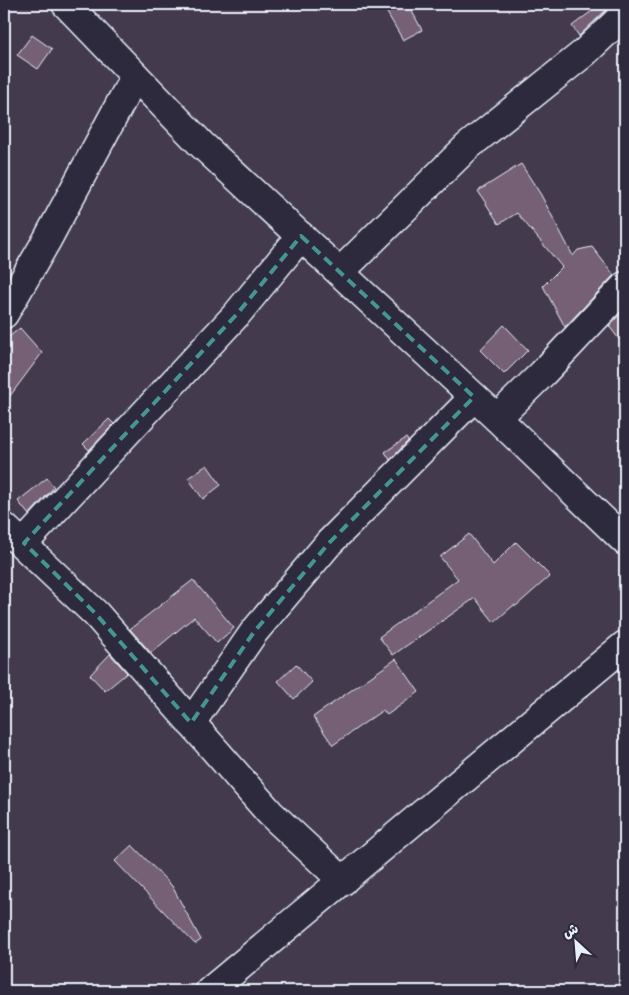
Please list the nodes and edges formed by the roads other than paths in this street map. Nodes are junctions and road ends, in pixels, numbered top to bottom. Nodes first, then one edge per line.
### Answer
1 (66, 4) edge
2 (625, 14) edge
3 (135, 76) junction
4 (302, 236) junction
5 (340, 272) junction
6 (625, 286) edge
7 (4, 314) edge
8 (474, 396) junction
9 (497, 418) junction
10 (14, 535) edge
11 (625, 541) edge
12 (625, 645) edge
13 (191, 723) junction
14 (343, 881) junction
15 (210, 991) edge

1 - 3 street
2 - 5 street
3 - 4 street
3 - 7 street
4 - 5 street
4 - 10 street
5 - 8 street
6 - 9 street
8 - 9 street
8 - 13 street
9 - 11 street
10 - 13 street
12 - 14 street
13 - 14 street
14 - 15 street

